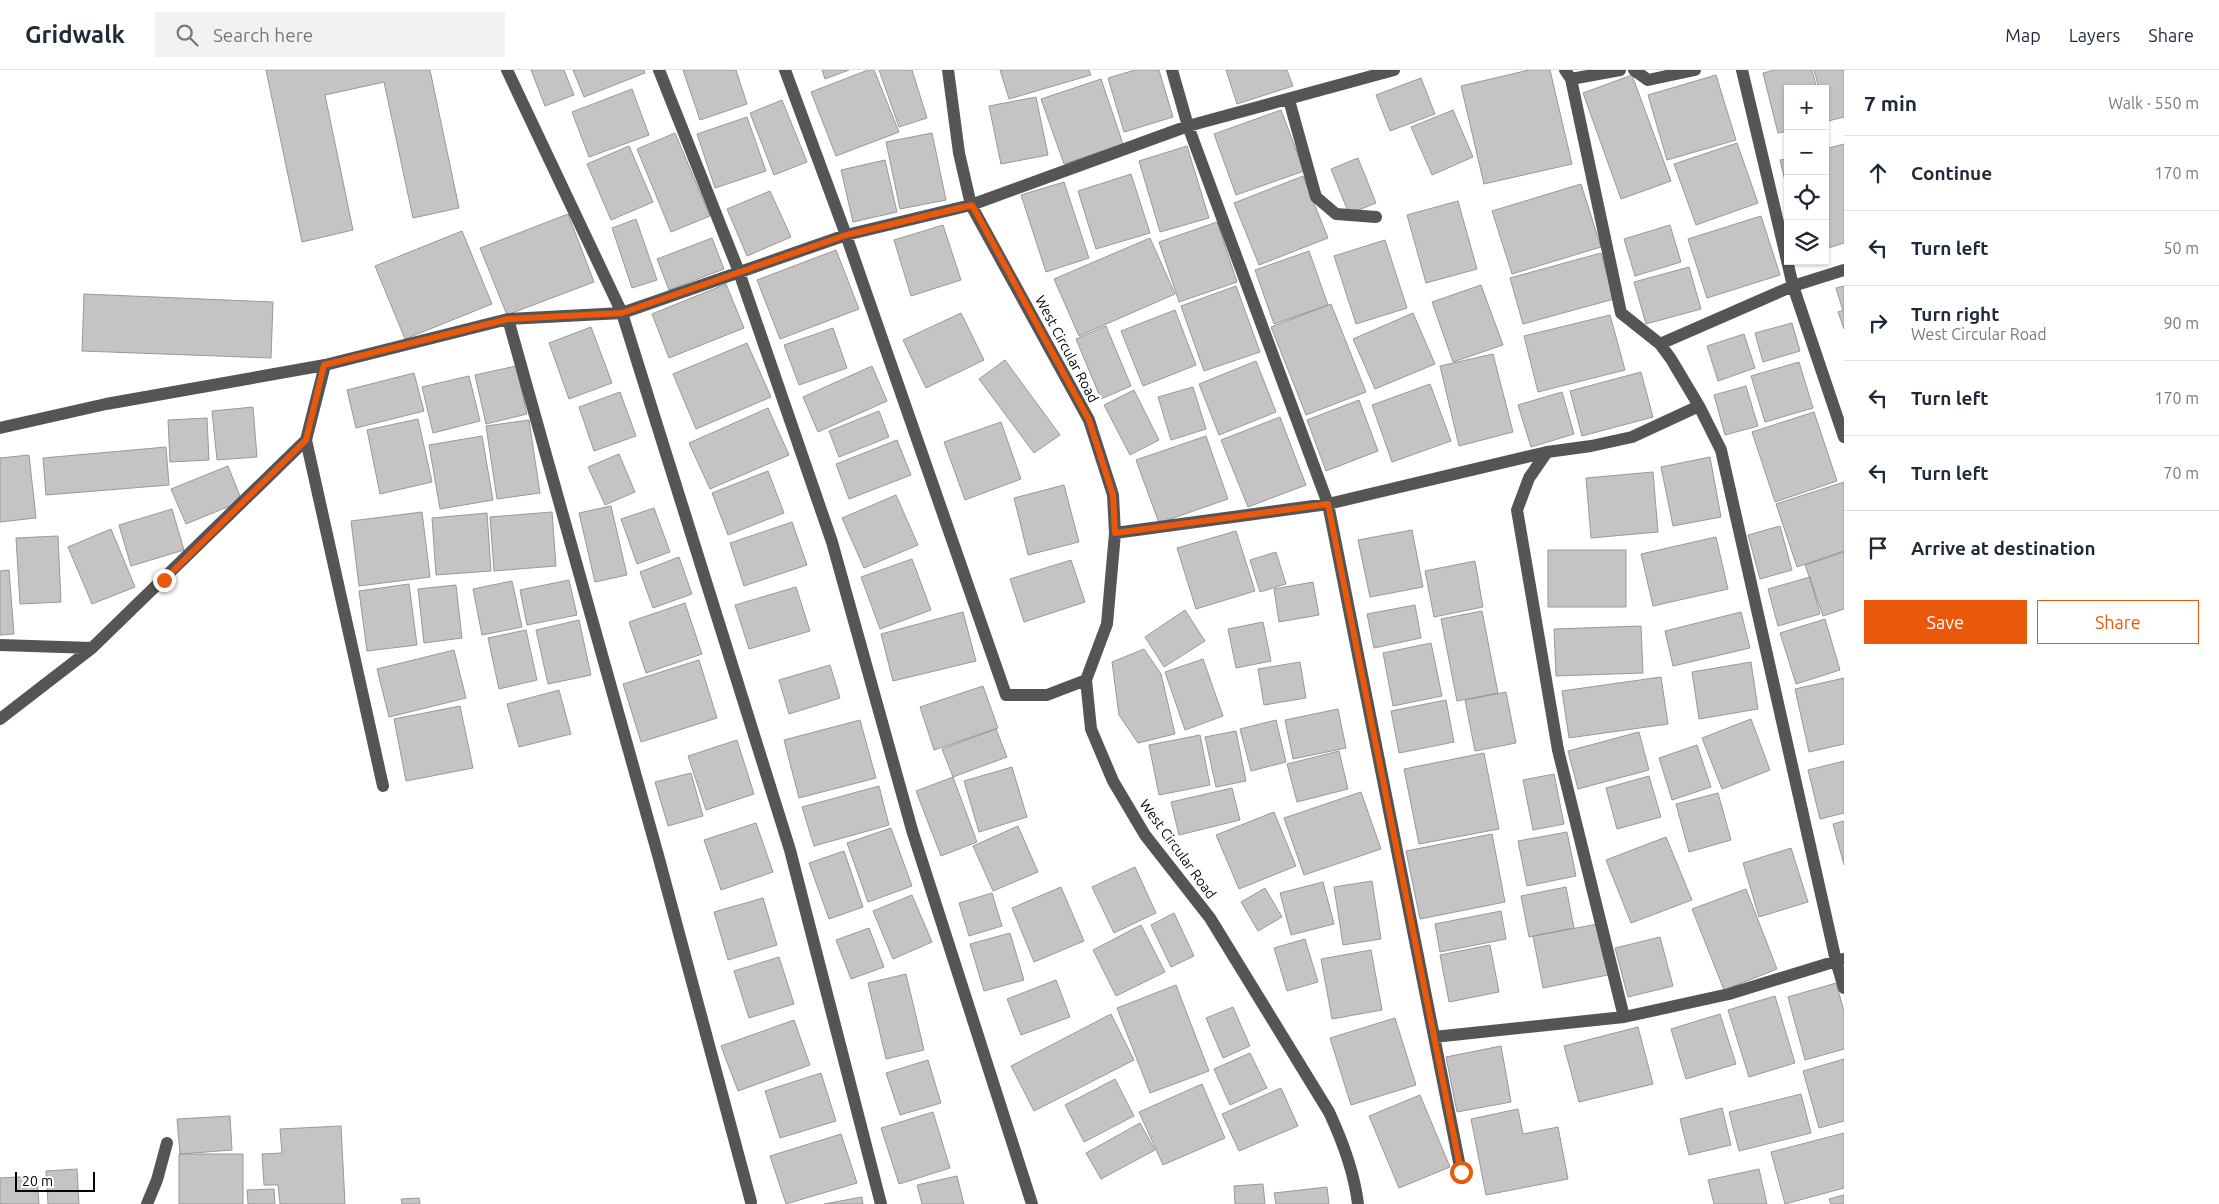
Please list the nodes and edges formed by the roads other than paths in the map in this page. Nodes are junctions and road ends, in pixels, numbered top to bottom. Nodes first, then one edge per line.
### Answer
1 (507, 70) edge
2 (659, 70) edge
3 (785, 70) edge
4 (948, 70) edge
5 (1172, 70) edge
6 (1394, 70) edge
7 (1620, 70) edge
8 (1634, 70) edge
9 (1695, 70) edge
10 (1742, 70) edge
11 (1568, 74) edge
12 (1289, 100) junction
13 (1188, 126) junction
14 (972, 205) junction
15 (1376, 217) dead end
16 (846, 235) junction
17 (1844, 270) edge
18 (739, 272) junction
19 (1793, 286) junction
20 (622, 313) junction
21 (508, 319) junction
22 (1660, 344) junction
23 (324, 365) junction
24 (1699, 406) junction
25 (0, 428) edge
26 (1844, 437) edge
27 (306, 440) junction
28 (1547, 452) junction
29 (1328, 504) junction
30 (1115, 533) junction
31 (0, 644) edge
32 (92, 648) junction
33 (1086, 680) junction
34 (0, 719) edge
35 (383, 786) dead end
36 (1840, 960) edge
37 (1844, 988) edge
38 (1624, 1017) junction
39 (1434, 1038) junction
40 (167, 1143) dead end
41 (1461, 1172) dead end
42 (751, 1202) dead end
43 (147, 1204) edge
44 (881, 1204) edge
45 (1032, 1204) edge
46 (1358, 1204) edge

1 - 20 street
2 - 18 street
3 - 16 street
4 - 14 street, West Circular Road
5 - 13 street
6 - 12 street
7 - 11 street
8 - 9 street
10 - 19 street
11 - 22 street
12 - 13 street
12 - 15 street
13 - 14 street
13 - 29 street
14 - 16 street
14 - 30 street, West Circular Road
16 - 18 street
16 - 33 street
17 - 19 street
18 - 20 street
18 - 45 street
19 - 22 street
19 - 26 street
20 - 21 street
20 - 44 street
21 - 23 street
21 - 42 street
22 - 24 street
23 - 25 street
23 - 27 street
24 - 28 street
24 - 36 street
27 - 32 street
27 - 35 street
28 - 29 street
28 - 38 street
29 - 30 street
29 - 39 street
30 - 33 street, West Circular Road
31 - 32 street
32 - 34 street
33 - 46 street, West Circular Road
36 - 37 street
36 - 38 street
38 - 39 street
39 - 41 street
40 - 43 street

